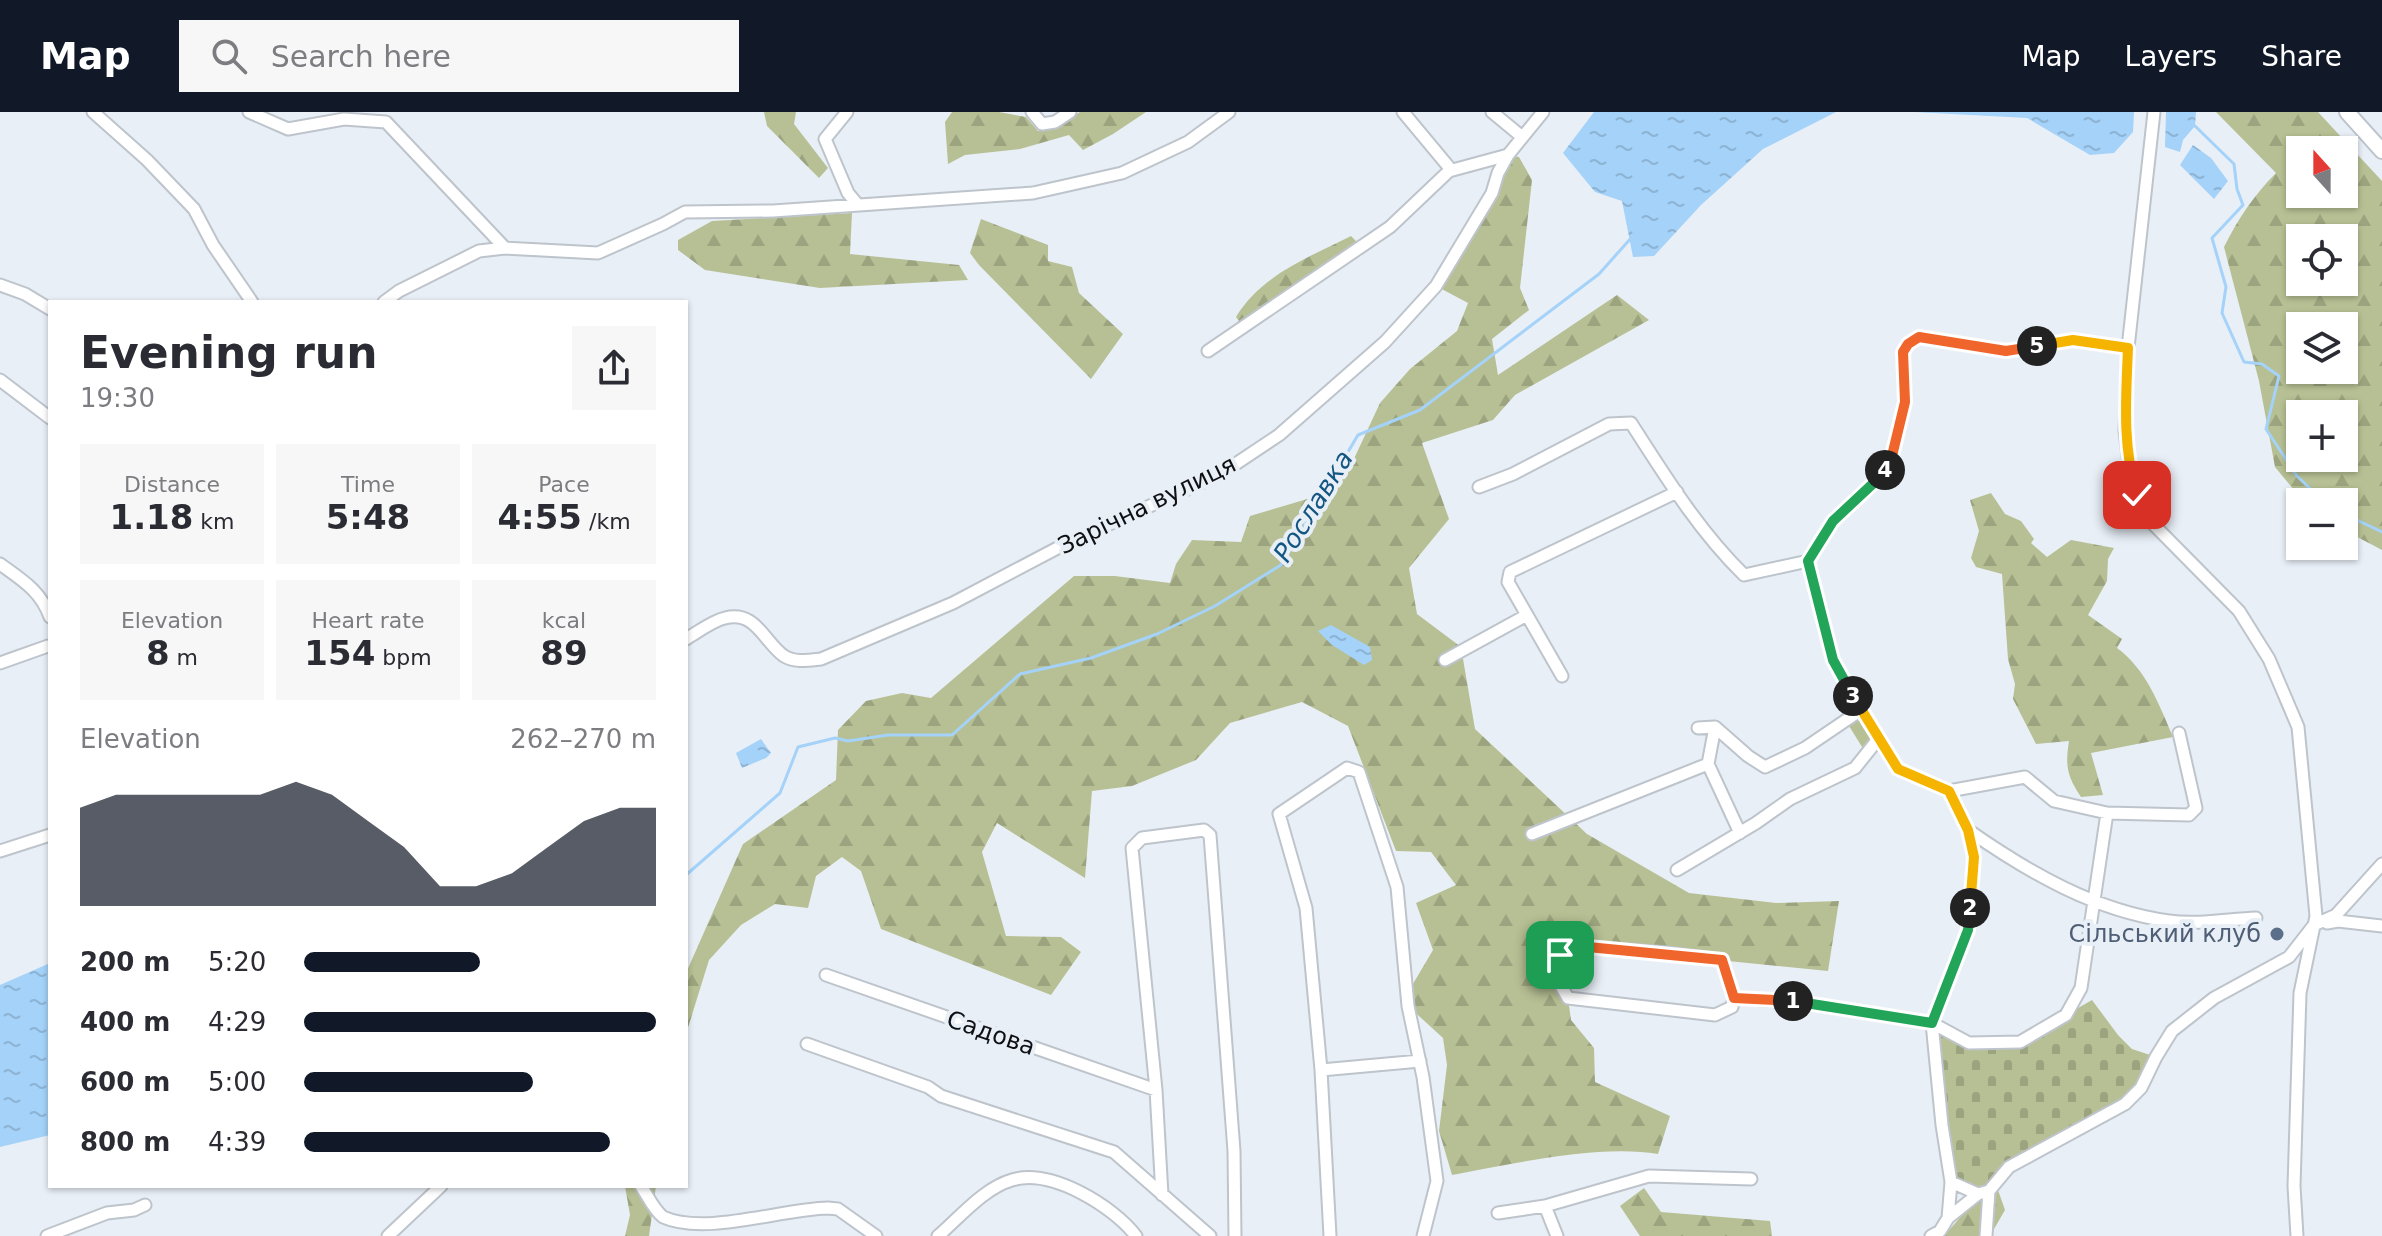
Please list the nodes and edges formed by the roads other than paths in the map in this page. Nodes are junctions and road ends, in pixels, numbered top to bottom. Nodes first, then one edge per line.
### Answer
1 (93, 112) edge
2 (249, 112) edge
3 (847, 112) edge
4 (1032, 112) edge
5 (1070, 112) edge
6 (1229, 112) edge
7 (1403, 112) edge
8 (1492, 112) edge
9 (1543, 112) edge
10 (2154, 112) edge
11 (2347, 112) edge
12 (1521, 136) junction
13 (2382, 151) edge
14 (1508, 155) junction
15 (1449, 171) junction
16 (858, 205) junction
17 (505, 248) junction
18 (0, 285) edge
19 (251, 300) edge
20 (387, 300) edge
21 (48, 308) edge
22 (2128, 348) junction
23 (1208, 351) dead end
24 (0, 380) edge
25 (48, 416) edge
26 (1479, 487) dead end
27 (1677, 492) junction
28 (1808, 561) junction
29 (0, 564) edge
30 (48, 612) edge
31 (1527, 615) junction
32 (688, 638) edge
33 (48, 644) edge
34 (1445, 660) dead end
35 (0, 663) edge
36 (1562, 676) dead end
37 (1861, 710) junction
38 (1715, 727) junction
39 (1698, 728) dead end
40 (2179, 733) dead end
41 (1879, 738) junction
42 (1708, 764) junction
43 (1949, 791) junction
44 (2107, 813) junction
45 (1968, 830) junction
46 (1740, 833) junction
47 (1532, 834) dead end
48 (48, 836) edge
49 (0, 851) edge
50 (2382, 864) edge
51 (1677, 870) dead end
52 (2092, 902) junction
53 (2256, 918) dead end
54 (2314, 925) junction
55 (2382, 926) edge
56 (826, 975) dead end
57 (1734, 998) junction
58 (1932, 1023) junction
59 (807, 1044) dead end
60 (1420, 1061) junction
61 (1321, 1070) junction
62 (1156, 1090) junction
63 (1751, 1179) dead end
64 (1951, 1182) junction
65 (439, 1188) edge
66 (642, 1188) edge
67 (1983, 1192) junction
68 (1162, 1195) junction
69 (145, 1205) dead end
70 (1545, 1206) junction
71 (1498, 1213) dead end
72 (1948, 1218) junction
73 (47, 1236) edge
74 (388, 1236) edge
75 (876, 1236) edge
76 (938, 1236) edge
77 (1136, 1236) edge
78 (1210, 1236) edge
79 (1235, 1236) edge
80 (1330, 1236) edge
81 (1423, 1236) edge
82 (1557, 1236) edge
83 (1931, 1236) edge
84 (1986, 1236) edge
85 (2297, 1236) edge

1 - 19 street
2 - 17 street
3 - 16 street
4 - 5 street
6 - 16 street
7 - 15 street
8 - 12 street
9 - 12 street, Зарічна вулиця
10 - 22 street
11 - 13 main road
12 - 14 street, Зарічна вулиця
14 - 15 street
14 - 32 street, Зарічна вулиця
15 - 23 street
16 - 17 street
17 - 20 street
18 - 21 street
22 - 28 street
22 - 54 street
24 - 25 street
26 - 27 street
27 - 28 street
27 - 31 street
28 - 37 street
29 - 30 street
31 - 34 street
31 - 36 street
33 - 35 street
37 - 38 street
37 - 41 street
38 - 39 street
38 - 42 street
40 - 44 street
41 - 43 street
41 - 46 street
42 - 46 street
42 - 47 street
43 - 44 street
43 - 45 street
44 - 52 street
45 - 52 street
45 - 58 street
46 - 51 street
48 - 49 street
50 - 54 street
52 - 53 street
52 - 58 street
54 - 55 street
54 - 67 street
54 - 85 street
56 - 62 street, Садова
57 - 57 street
57 - 58 street
58 - 64 street
59 - 68 street
60 - 61 street
60 - 61 street
60 - 81 street
61 - 80 street
62 - 68 street
62 - 79 street
63 - 70 street
64 - 67 street
64 - 72 street
65 - 74 street
66 - 75 street
67 - 72 street
67 - 84 street
68 - 78 street
69 - 73 street
70 - 71 street
70 - 82 street
72 - 83 street
76 - 77 street

